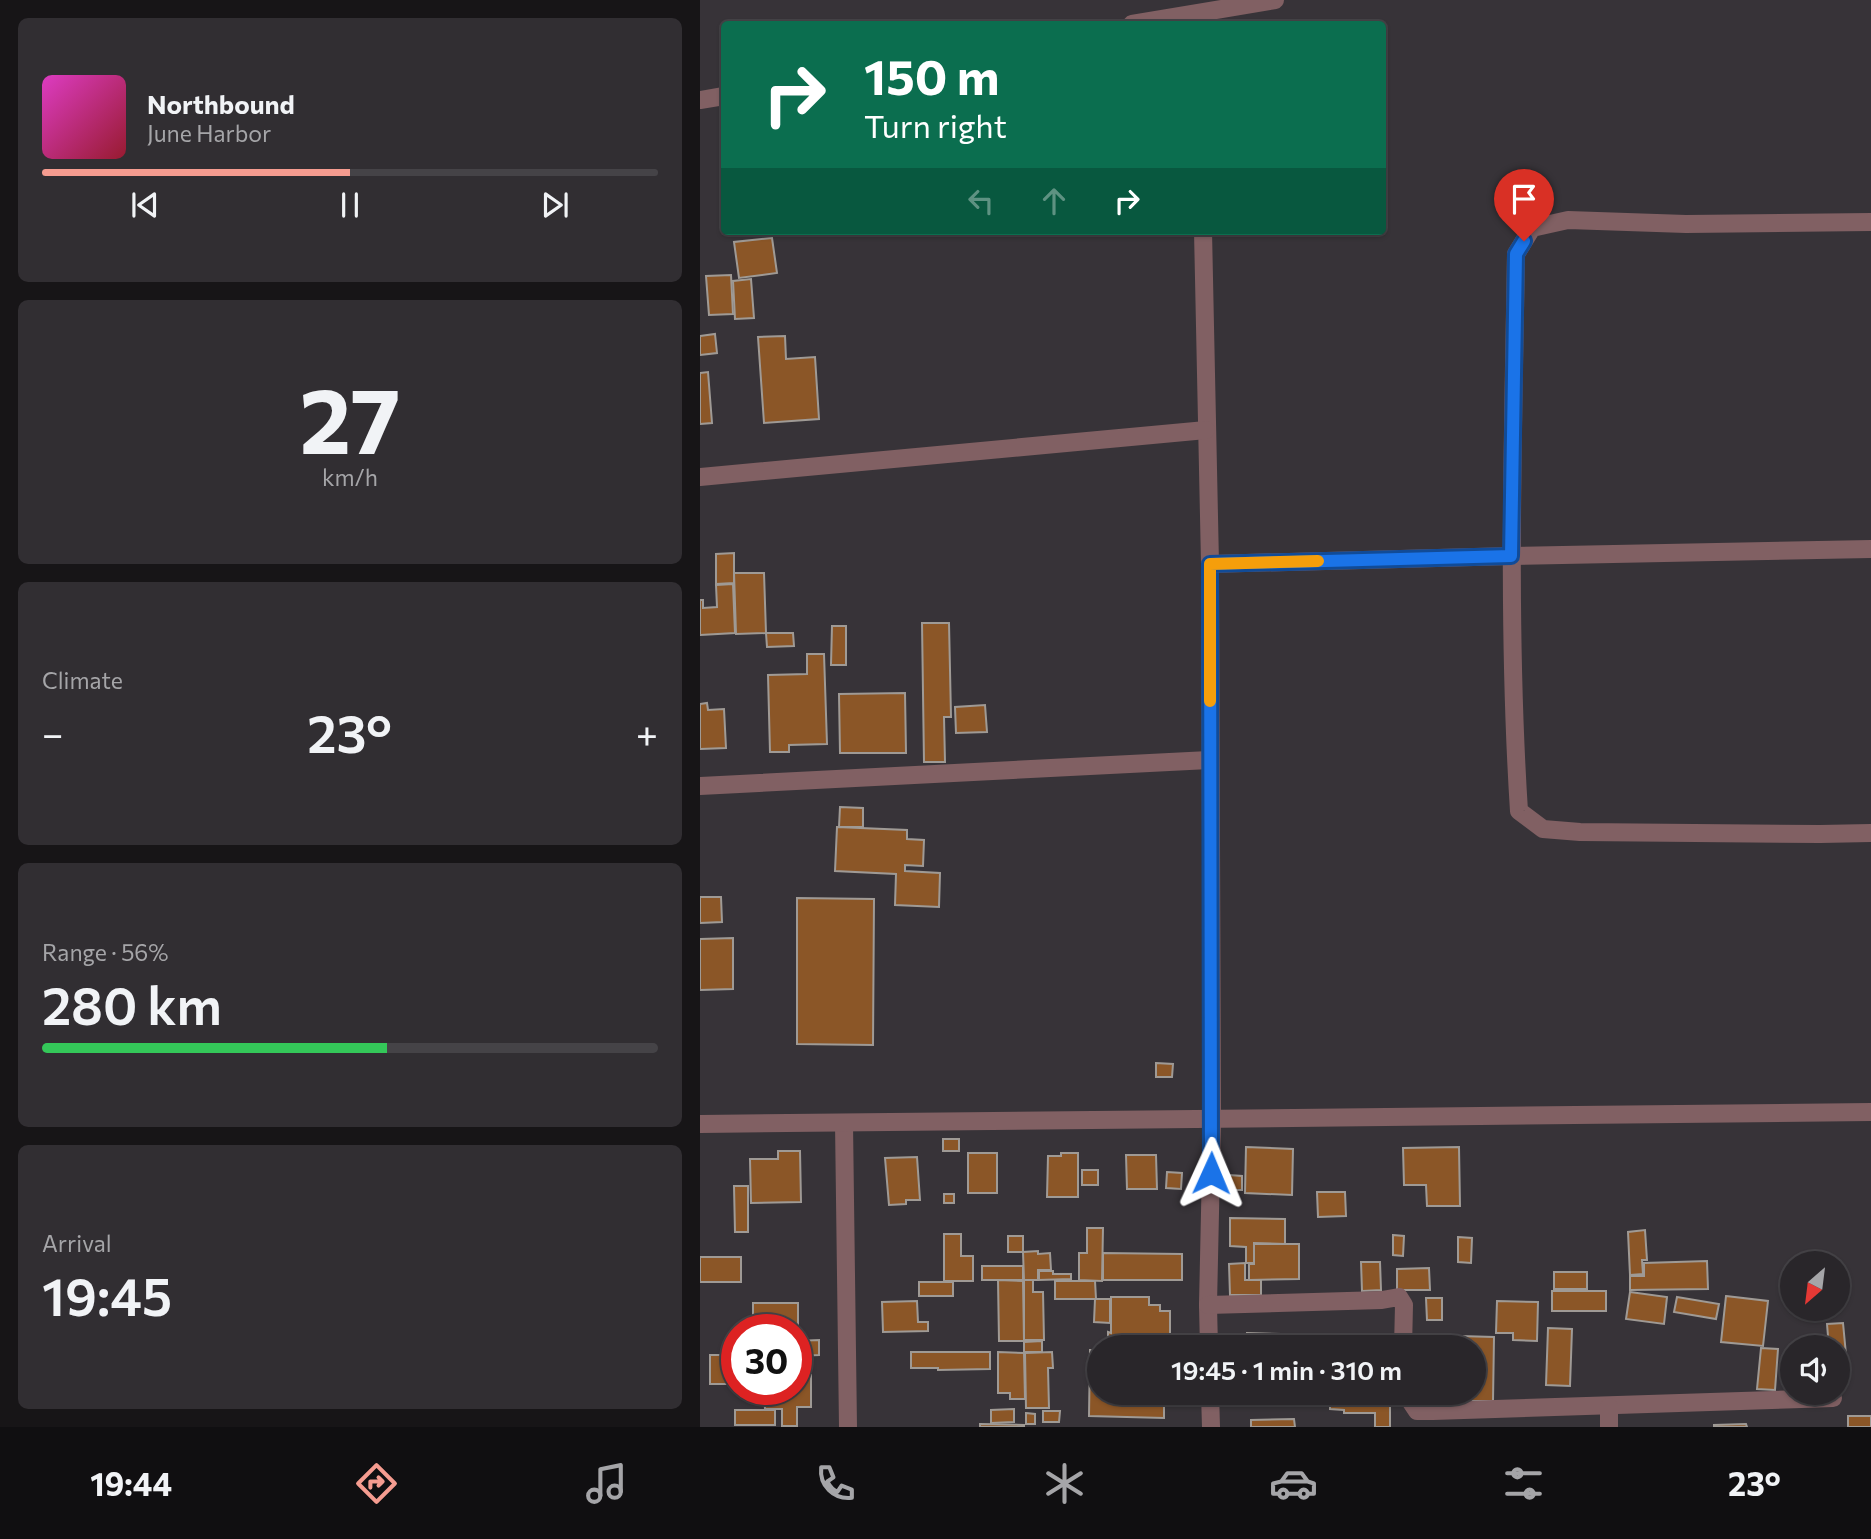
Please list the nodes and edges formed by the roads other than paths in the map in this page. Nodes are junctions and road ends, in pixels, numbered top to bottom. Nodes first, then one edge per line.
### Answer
1 (1276, 0) edge
2 (1199, 19) edge
3 (1172, 21) edge
4 (721, 96) edge
5 (700, 100) edge
6 (1871, 222) edge
7 (1203, 235) edge
8 (1206, 430) junction
9 (700, 477) edge
10 (1871, 549) edge
11 (1511, 556) junction
12 (1210, 564) junction
13 (1209, 760) junction
14 (700, 786) edge
15 (1871, 833) edge
16 (1871, 1112) edge
17 (1212, 1120) junction
18 (844, 1123) junction
19 (700, 1124) edge
20 (1208, 1305) junction
21 (1209, 1335) edge
22 (1404, 1335) edge
23 (1780, 1400) edge
24 (1210, 1405) edge
25 (1413, 1405) edge
26 (1609, 1407) junction
27 (848, 1427) edge
28 (1211, 1427) edge
29 (1609, 1427) edge

1 - 2 street
2 - 3 street
4 - 5 street
6 - 11 street
7 - 8 street
8 - 9 street
8 - 12 street
10 - 11 street
11 - 12 street
11 - 15 street
12 - 13 street
13 - 14 street
13 - 17 street
16 - 17 street
17 - 18 street
17 - 20 street
18 - 19 street
18 - 27 street
20 - 21 street
20 - 22 street
23 - 26 street
24 - 28 street
25 - 26 street
26 - 29 street

